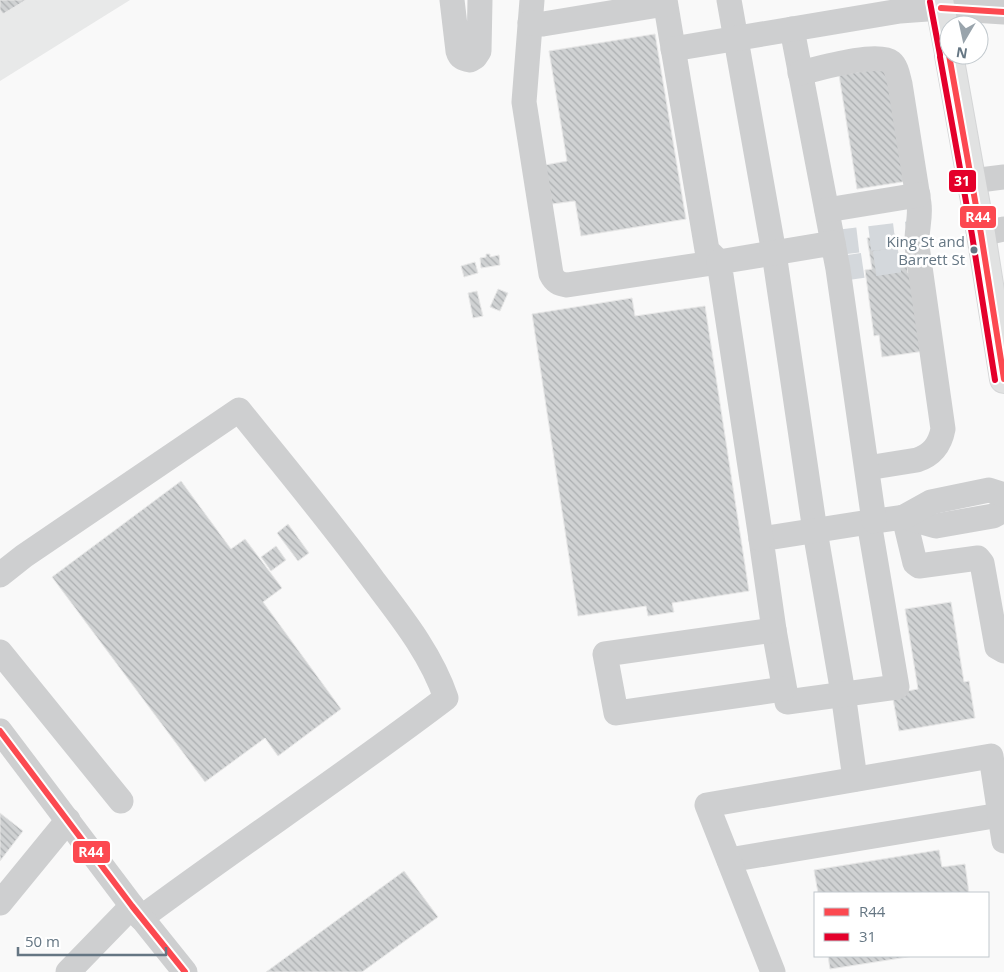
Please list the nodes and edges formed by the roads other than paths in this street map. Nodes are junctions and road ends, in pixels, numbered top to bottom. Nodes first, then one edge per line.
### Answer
1 (452, 0) edge
2 (480, 0) edge
3 (729, 0) edge
4 (665, 2) edge
5 (940, 4) edge
6 (531, 12) edge
7 (1004, 12) edge
8 (792, 29) junction
9 (736, 38) junction
10 (673, 49) junction
11 (951, 65) edge
12 (800, 73) junction
13 (1004, 177) edge
14 (972, 181) junction
15 (918, 195) junction
16 (826, 210) junction
17 (992, 232) edge
18 (833, 243) junction
19 (774, 253) junction
20 (719, 262) junction
21 (996, 280) edge
22 (1003, 363) edge
23 (867, 468) junction
24 (1004, 495) edge
25 (1004, 510) edge
26 (904, 517) junction
27 (872, 522) junction
28 (815, 531) junction
29 (761, 539) junction
30 (0, 575) edge
31 (774, 630) junction
32 (1004, 651) edge
33 (0, 652) edge
34 (784, 689) junction
35 (843, 693) junction
36 (0, 731) edge
37 (855, 779) junction
38 (121, 801) dead end
39 (1000, 815) junction
40 (68, 820) junction
41 (1004, 842) edge
42 (729, 860) junction
43 (0, 903) edge
44 (137, 912) junction
45 (68, 972) edge
46 (186, 972) edge
47 (773, 972) edge

1 - 2 street
3 - 9 street
4 - 6 street
4 - 10 street
5 - 7 street
5 - 8 street
6 - 20 street
8 - 9 street
8 - 12 street
9 - 10 street
9 - 19 street
10 - 20 street
11 - 14 main road
12 - 15 street
12 - 16 street
13 - 14 street
14 - 17 main road
15 - 16 street
15 - 23 street
16 - 18 street
17 - 21 main road
18 - 19 street
18 - 23 street
19 - 20 street
19 - 28 street
20 - 29 street
21 - 22 main road
23 - 27 street
24 - 26 street
25 - 26 street
26 - 27 street
26 - 32 street
27 - 28 street
27 - 35 street
28 - 29 street
28 - 35 street
29 - 31 street
30 - 44 street
31 - 34 street
31 - 34 street
33 - 38 street
34 - 35 street
35 - 37 street
36 - 40 street
37 - 39 street
37 - 42 street
39 - 41 street
39 - 42 street
40 - 43 street
40 - 44 street
42 - 47 street
44 - 45 street
44 - 46 street

